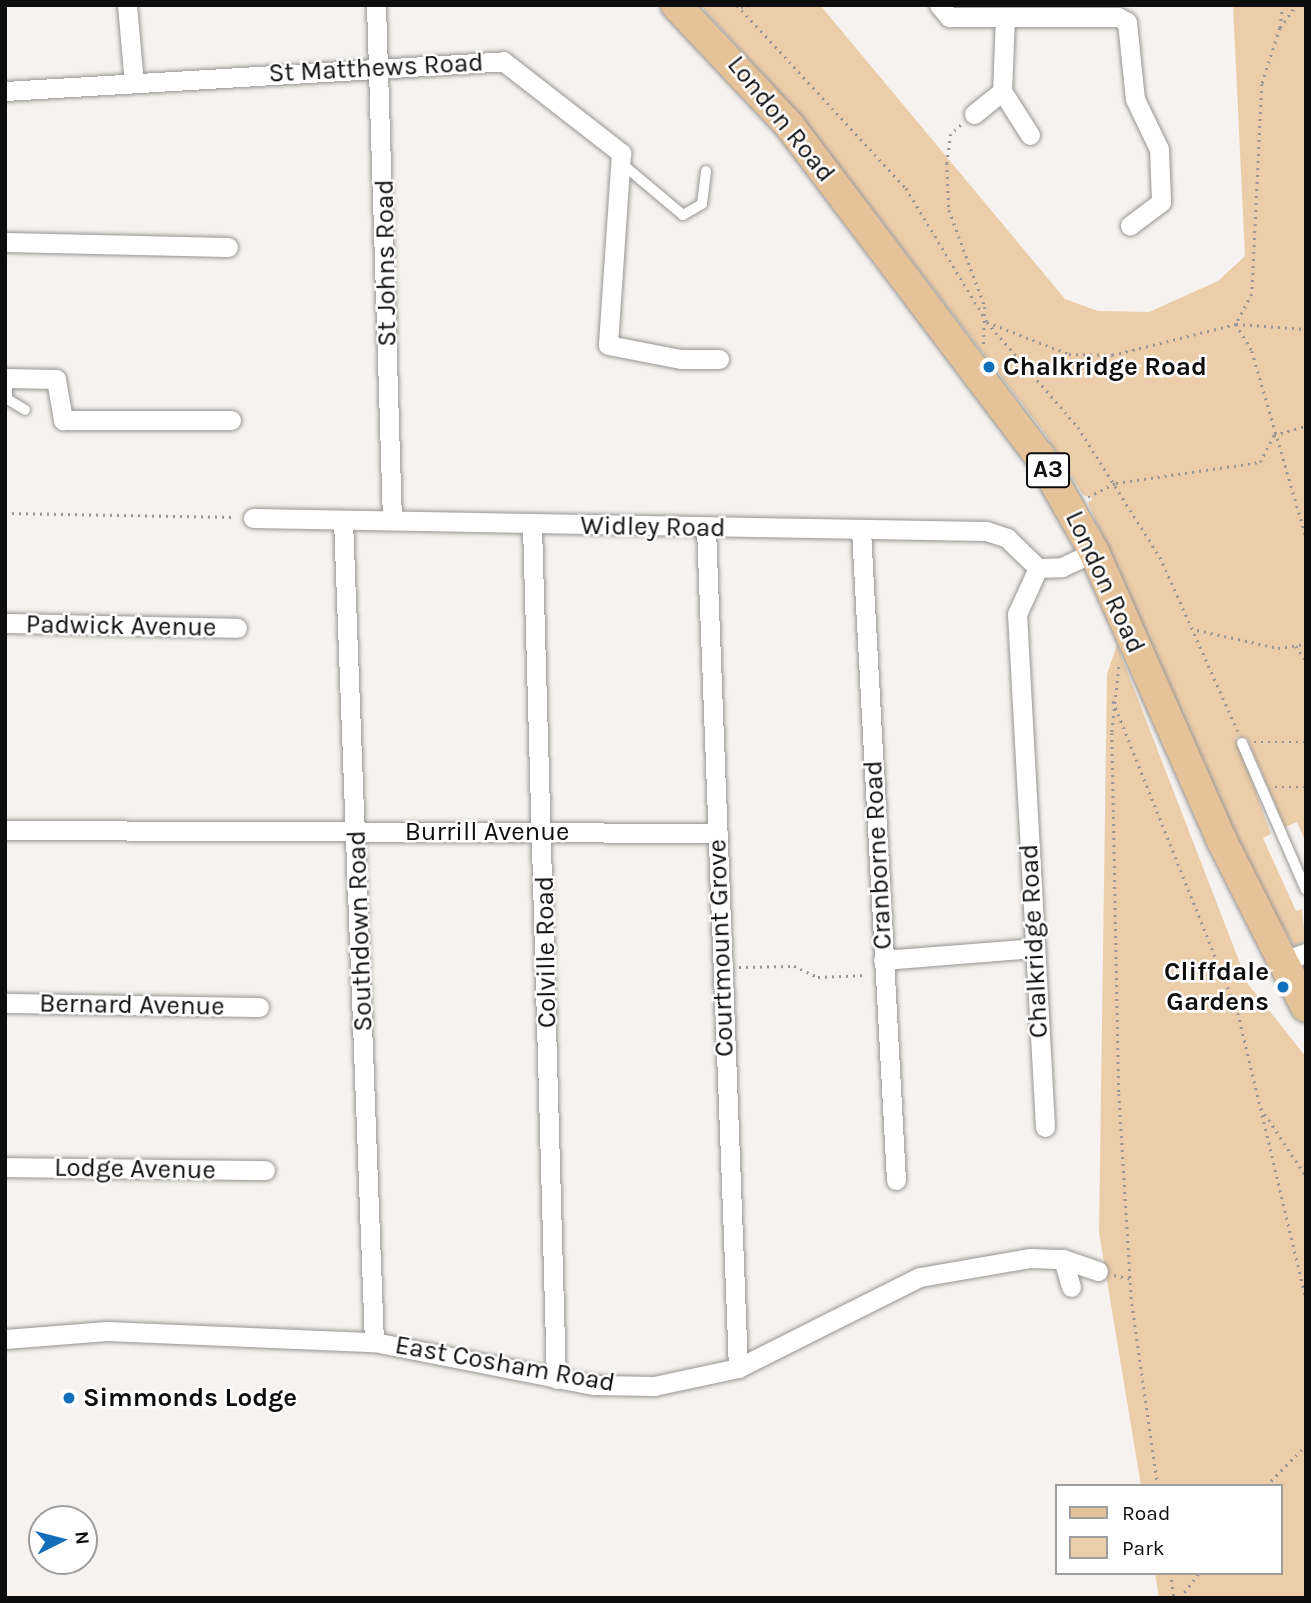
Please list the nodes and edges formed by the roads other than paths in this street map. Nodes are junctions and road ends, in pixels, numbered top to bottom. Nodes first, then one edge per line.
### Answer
1 (127, 5) edge
2 (376, 5) edge
3 (676, 5) edge
4 (939, 5) edge
5 (1096, 11) edge
6 (1004, 17) junction
7 (382, 67) junction
8 (134, 83) junction
9 (5, 91) edge
10 (1002, 91) junction
11 (974, 114) road end
12 (1030, 135) dead end
13 (620, 163) junction
14 (706, 171) dead end
15 (1130, 225) dead end
16 (5, 242) edge
17 (228, 247) dead end
18 (719, 359) dead end
19 (6, 378) edge
20 (26, 410) dead end
21 (231, 420) dead end
22 (253, 518) road end
23 (343, 520) junction
24 (392, 520) junction
25 (532, 525) junction
26 (706, 528) junction
27 (861, 530) junction
28 (1094, 552) junction
29 (1038, 568) junction
30 (5, 623) edge
31 (237, 628) dead end
32 (1242, 743) road end
33 (5, 831) edge
34 (357, 831) junction
35 (543, 832) junction
36 (717, 833) junction
37 (1306, 890) edge
38 (1034, 948) junction
39 (1293, 957) edge
40 (884, 967) junction
41 (5, 1003) edge
42 (259, 1007) dead end
43 (1306, 1007) edge
44 (1045, 1127) dead end
45 (5, 1167) edge
46 (265, 1170) dead end
47 (896, 1180) dead end
48 (1063, 1259) junction
49 (1098, 1272) dead end
50 (1071, 1287) dead end
51 (5, 1339) edge
52 (374, 1342) junction
53 (738, 1368) junction
54 (556, 1379) junction

1 - 8 street
2 - 7 street, St Johns Road
3 - 28 main road, London Road / A3
4 - 6 street
5 - 6 street
5 - 15 street
6 - 10 street
7 - 8 street, St Matthews Road
7 - 13 street, St Matthews Road
7 - 24 street, St Johns Road
8 - 9 street, St Matthews Road
10 - 11 street
10 - 12 street
13 - 14 lane
13 - 18 street
16 - 17 street
19 - 20 lane
19 - 21 street
22 - 23 street, Widley Road
23 - 24 street, Widley Road
23 - 34 street, Southdown Road
24 - 25 street, Widley Road
25 - 26 street, Widley Road
25 - 35 street, Colville Road
26 - 27 street, Widley Road
26 - 36 street, Courtmount Grove
27 - 29 street, Widley Road
27 - 40 street, Cranborne Road
28 - 29 street
28 - 39 main road, London Road / A3
29 - 38 street, Chalkridge Road
30 - 31 street, Padwick Avenue
32 - 37 lane
33 - 34 street, Burrill Avenue
34 - 35 street, Burrill Avenue
34 - 52 street, Southdown Road
35 - 36 street, Burrill Avenue
35 - 54 street, Colville Road
36 - 53 street, Courtmount Grove
38 - 40 street
38 - 44 street, Chalkridge Road
39 - 43 main road, London Road / A3
40 - 47 street, Cranborne Road
41 - 42 street, Bernard Avenue
45 - 46 street, Lodge Avenue
48 - 49 street, East Cosham Road
48 - 50 street
48 - 53 street, East Cosham Road
51 - 52 street, East Cosham Road
52 - 54 street, East Cosham Road
53 - 54 street, East Cosham Road

